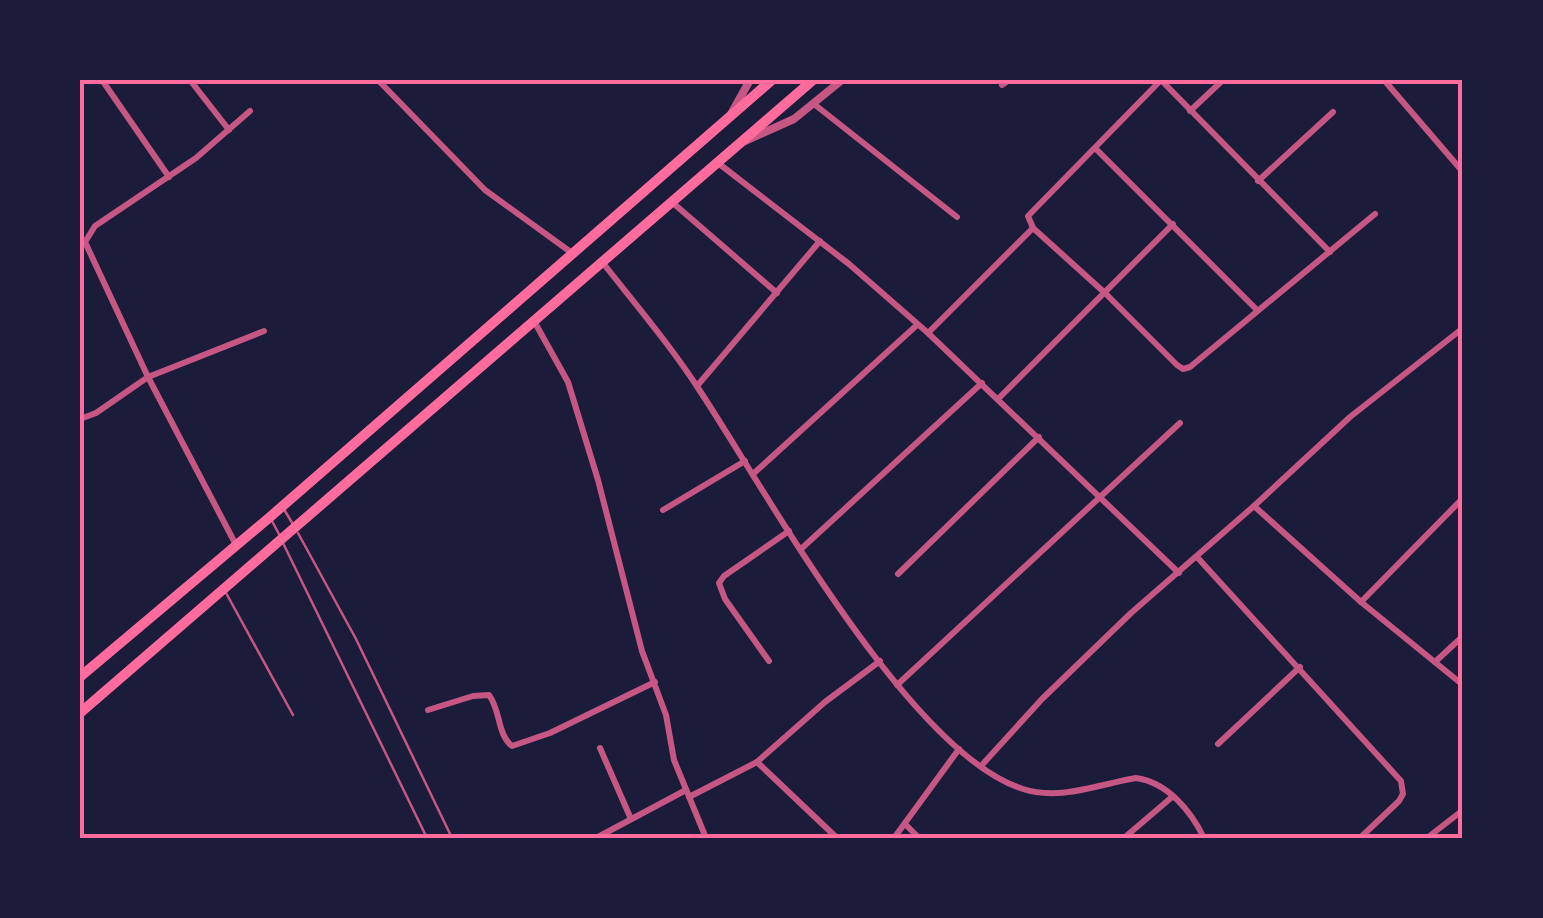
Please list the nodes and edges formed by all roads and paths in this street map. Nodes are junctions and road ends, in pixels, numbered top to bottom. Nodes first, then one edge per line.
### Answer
1 (102, 80) edge
2 (190, 80) edge
3 (378, 80) edge
4 (750, 80) edge
5 (772, 80) edge
6 (813, 80) edge
7 (842, 80) edge
8 (1161, 80) edge
9 (1223, 80) edge
10 (1384, 80) edge
11 (814, 104) junction
12 (250, 111) dead end
13 (1190, 112) junction
14 (1333, 112) dead end
15 (728, 118) junction
16 (229, 131) junction
17 (741, 142) junction
18 (1096, 149) junction
19 (718, 162) junction
20 (1463, 172) edge
21 (169, 177) junction
22 (1258, 181) junction
23 (672, 202) junction
24 (1375, 214) dead end
25 (957, 217) dead end
26 (1174, 224) junction
27 (1033, 228) junction
28 (83, 240) edge
29 (820, 241) junction
30 (1330, 252) junction
31 (572, 253) junction
32 (602, 262) junction
33 (778, 293) junction
34 (1105, 293) junction
35 (1256, 309) junction
36 (534, 321) junction
37 (917, 325) junction
38 (1463, 328) edge
39 (264, 331) dead end
40 (928, 333) junction
41 (148, 377) junction
42 (982, 383) junction
43 (697, 386) junction
44 (998, 398) junction
45 (80, 420) edge
46 (1180, 424) dead end
47 (1038, 437) junction
48 (745, 461) junction
49 (753, 474) junction
50 (1102, 498) junction
51 (1463, 498) edge
52 (282, 506) junction
53 (1254, 506) junction
54 (663, 510) dead end
55 (270, 517) junction
56 (295, 528) junction
57 (788, 532) junction
58 (282, 539) junction
59 (236, 545) junction
60 (800, 549) junction
61 (1197, 557) junction
62 (1179, 572) junction
63 (898, 574) dead end
64 (224, 590) junction
65 (1361, 602) junction
66 (1463, 636) edge
67 (880, 661) junction
68 (769, 662) dead end
69 (1435, 662) junction
70 (1300, 667) junction
71 (80, 677) edge
72 (654, 682) junction
73 (897, 685) junction
74 (1463, 685) edge
75 (428, 710) dead end
76 (80, 713) edge
77 (293, 715) dead end
78 (1218, 744) dead end
79 (600, 748) dead end
80 (959, 749) junction
81 (758, 762) junction
82 (982, 766) junction
83 (687, 794) junction
84 (1172, 797) junction
85 (1463, 810) edge
86 (631, 819) junction
87 (905, 824) junction
88 (428, 838) edge
89 (452, 838) edge
90 (596, 838) edge
91 (706, 838) edge
92 (837, 838) edge
93 (894, 838) edge
94 (919, 838) edge
95 (1124, 838) edge
96 (1204, 838) edge
97 (1360, 838) edge
98 (1427, 838) edge

1 - 21 street
2 - 16 street
3 - 31 street
4 - 15 street
5 - 15 highway
6 - 17 highway
7 - 11 street
8 - 13 street
8 - 18 street
9 - 13 street
10 - 20 street
11 - 17 street
11 - 25 street
12 - 16 street
13 - 22 street
14 - 22 street
15 - 31 highway
16 - 21 street
17 - 19 highway
18 - 26 street
18 - 27 street
19 - 23 highway
19 - 29 street
21 - 28 street
22 - 30 street
23 - 32 highway
23 - 33 street
24 - 30 street
26 - 34 street
26 - 35 street
27 - 34 street
27 - 40 street
28 - 41 street
29 - 33 street
29 - 37 street
30 - 35 street
31 - 52 highway
32 - 36 highway
32 - 43 street
33 - 43 street
34 - 35 street
34 - 44 street
36 - 56 highway
36 - 72 street
37 - 40 street
37 - 49 street
38 - 53 street
39 - 41 street
40 - 42 street
41 - 45 street
41 - 59 street
42 - 44 street
42 - 60 street
43 - 48 street
44 - 47 street
46 - 50 street
47 - 50 street
47 - 63 street
48 - 49 street
48 - 54 street
49 - 57 street
50 - 62 street
50 - 73 street
51 - 65 street
52 - 55 highway
52 - 56 lane
53 - 61 street
53 - 65 street
55 - 58 lane
55 - 59 highway
56 - 58 highway
56 - 89 lane
57 - 60 street
57 - 68 street
58 - 64 highway
58 - 88 lane
59 - 71 highway
60 - 67 street
61 - 62 street
61 - 70 street
62 - 82 street
64 - 76 highway
64 - 77 lane
65 - 69 street
66 - 69 street
67 - 73 street
67 - 81 street
69 - 74 street
70 - 78 street
70 - 97 street
72 - 75 street
72 - 83 street
73 - 80 street
79 - 86 street
80 - 82 street
80 - 87 street
81 - 83 street
81 - 92 street
82 - 84 street
83 - 86 street
83 - 91 street
84 - 95 street
84 - 96 street
85 - 98 street
86 - 90 street
87 - 93 street
87 - 94 street

